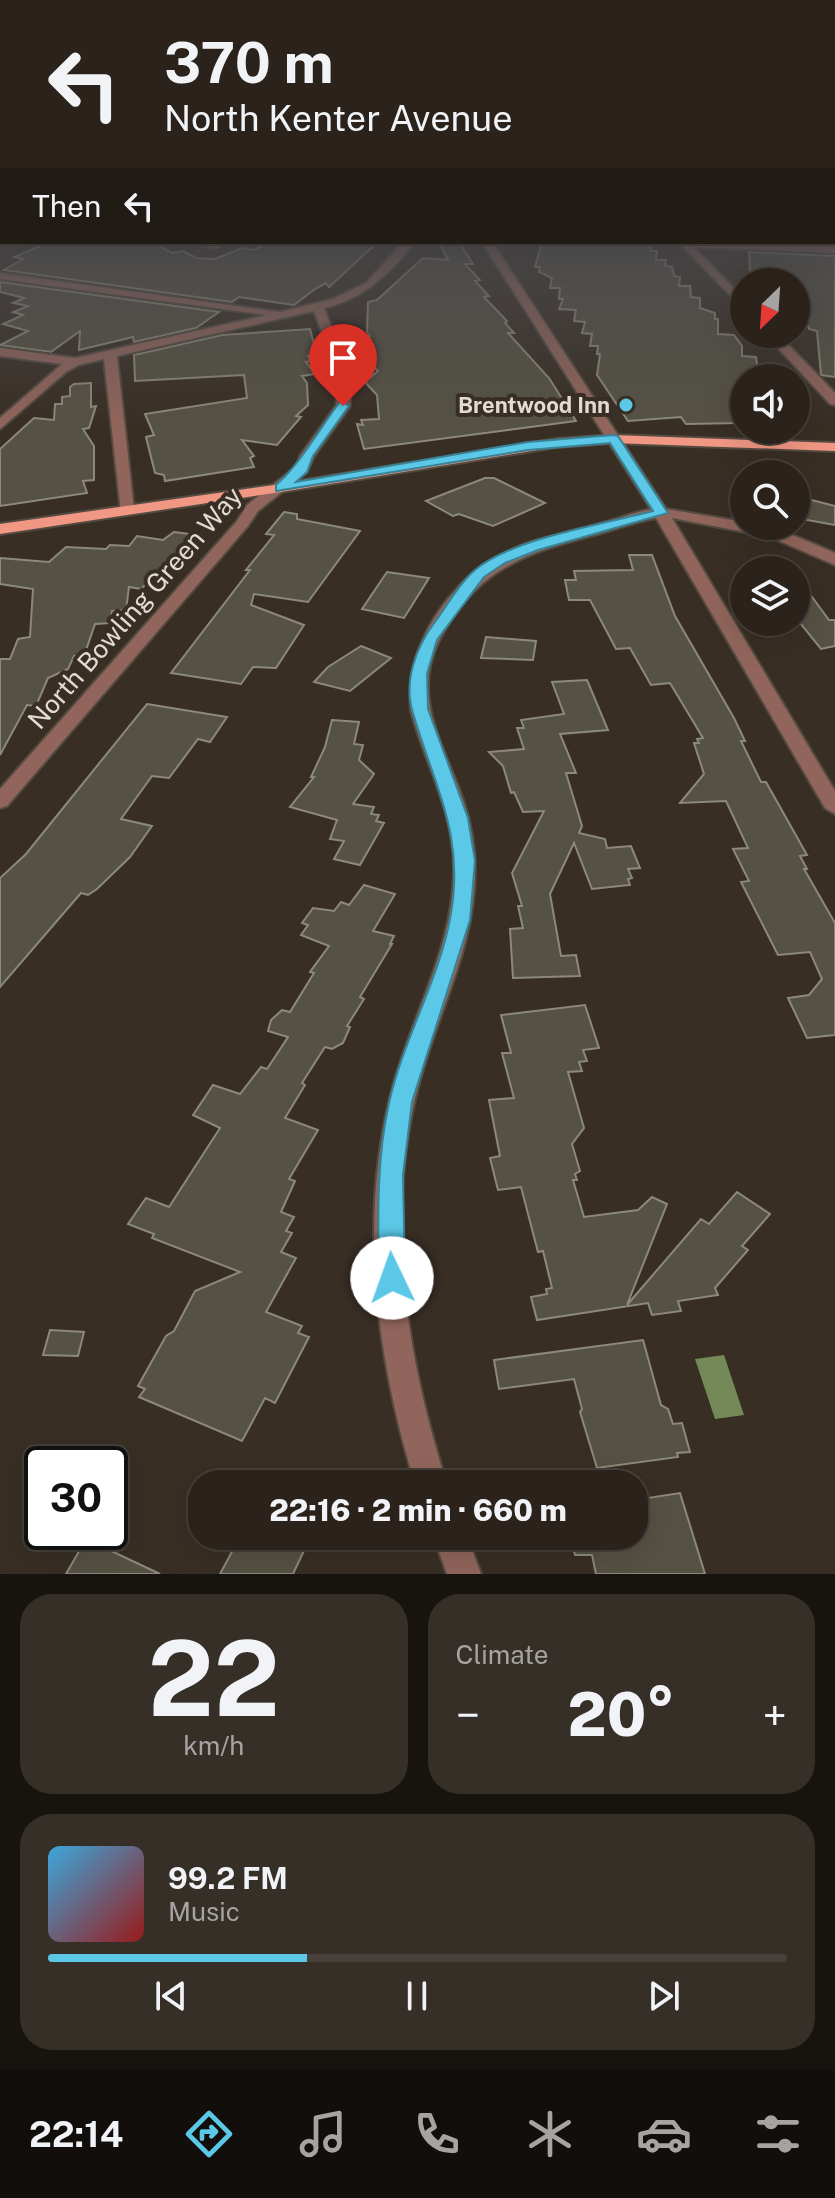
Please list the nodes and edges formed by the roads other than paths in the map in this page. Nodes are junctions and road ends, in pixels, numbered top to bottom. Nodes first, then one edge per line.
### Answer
1 (29, 279) edge
2 (373, 279) edge
3 (511, 279) edge
4 (317, 307) junction
5 (285, 314) junction
6 (784, 348) edge
7 (0, 352) edge
8 (110, 353) junction
9 (75, 362) junction
10 (835, 401) edge
11 (0, 406) edge
12 (19, 406) junction
13 (0, 425) edge
14 (613, 439) junction
15 (835, 447) edge
16 (281, 488) junction
17 (126, 510) junction
18 (661, 513) junction
19 (0, 529) edge
20 (835, 560) edge
21 (0, 802) edge
22 (835, 808) edge
23 (426, 1470) edge
24 (455, 1550) edge
25 (464, 1574) edge

1 - 5 street
2 - 4 street
3 - 14 street
4 - 5 street
4 - 16 street, North Bowling Green Way
5 - 8 street
6 - 10 street
7 - 9 street
8 - 9 street
8 - 17 street
9 - 12 street
11 - 12 street
12 - 13 street
14 - 15 main road
14 - 16 main road
14 - 18 street
16 - 17 main road
16 - 21 street, North Bowling Green Way
17 - 19 main road
18 - 20 street
18 - 22 street
18 - 23 street
24 - 25 street

